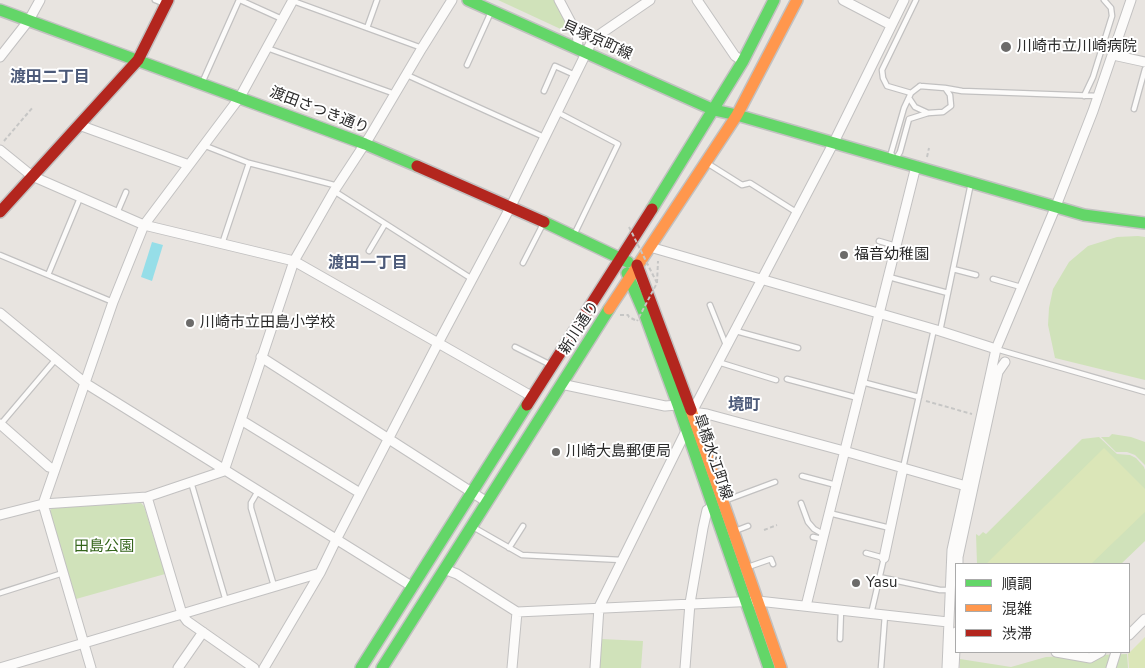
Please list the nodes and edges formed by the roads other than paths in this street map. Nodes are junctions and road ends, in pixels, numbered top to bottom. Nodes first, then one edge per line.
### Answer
1 (40, 0) edge
2 (155, 0) edge
3 (240, 0) edge
4 (377, 0) edge
5 (452, 0) edge
6 (559, 0) edge
7 (650, 0) edge
8 (697, 0) edge
9 (774, 0) edge
10 (797, 0) edge
11 (843, 0) edge
12 (904, 0) edge
13 (916, 0) edge
14 (1104, 0) edge
15 (1131, 0) edge
16 (293, 1) edge
17 (472, 1) edge
18 (167, 2) edge
19 (0, 10) edge
20 (492, 11) junction
21 (282, 19) junction
22 (29, 20) junction
23 (891, 25) junction
24 (366, 28) junction
25 (266, 48) junction
26 (422, 48) junction
27 (582, 51) junction
28 (1113, 55) junction
29 (0, 57) edge
30 (138, 60) junction
31 (743, 61) junction
32 (1145, 62) edge
33 (467, 65) dead end
34 (760, 69) junction
35 (1145, 69) edge
36 (407, 75) junction
37 (575, 75) junction
38 (202, 84) junction
39 (943, 88) junction
40 (544, 91) dead end
41 (910, 93) junction
42 (396, 94) junction
43 (1084, 96) junction
44 (1098, 96) junction
45 (240, 97) junction
46 (909, 98) junction
47 (1134, 109) dead end
48 (714, 110) junction
49 (556, 112) junction
50 (928, 113) junction
51 (736, 115) junction
52 (79, 125) junction
53 (544, 137) junction
54 (834, 142) junction
55 (365, 144) junction
56 (203, 145) junction
57 (0, 148) edge
58 (688, 151) junction
59 (895, 160) junction
60 (706, 162) junction
61 (249, 163) junction
62 (921, 164) junction
63 (189, 165) junction
64 (32, 176) junction
65 (971, 182) junction
66 (336, 188) junction
67 (126, 192) dead end
68 (80, 198) junction
69 (510, 206) junction
70 (1056, 206) junction
71 (0, 212) edge
72 (796, 212) junction
73 (117, 214) junction
74 (544, 222) junction
75 (1145, 223) edge
76 (385, 224) junction
77 (144, 225) junction
78 (573, 236) junction
79 (879, 241) dead end
80 (222, 244) junction
81 (897, 246) junction
82 (650, 247) junction
83 (369, 251) dead end
84 (0, 255) edge
85 (620, 259) junction
86 (294, 261) junction
87 (524, 263) dead end
88 (637, 266) junction
89 (953, 268) junction
90 (48, 274) junction
91 (976, 275) dead end
92 (889, 277) junction
93 (629, 278) junction
94 (761, 279) junction
95 (993, 279) dead end
96 (472, 280) junction
97 (1021, 287) junction
98 (948, 293) junction
99 (113, 302) junction
100 (710, 304) dead end
101 (0, 313) edge
102 (880, 313) junction
103 (734, 330) junction
104 (937, 330) junction
105 (438, 342) junction
106 (727, 345) junction
107 (515, 347) dead end
108 (798, 348) dead end
109 (996, 349) junction
110 (262, 357) junction
111 (56, 359) junction
112 (718, 362) junction
113 (1005, 362) dead end
114 (550, 370) junction
115 (787, 379) dead end
116 (776, 380) dead end
117 (862, 382) junction
118 (85, 383) junction
119 (561, 384) junction
120 (1145, 392) edge
121 (533, 397) junction
122 (858, 398) junction
123 (918, 398) junction
124 (548, 405) junction
125 (678, 405) junction
126 (692, 412) junction
127 (241, 420) junction
128 (0, 424) edge
129 (686, 430) junction
130 (389, 439) junction
131 (844, 451) junction
132 (903, 468) junction
133 (55, 469) junction
134 (224, 470) junction
135 (802, 476) dead end
136 (191, 482) junction
137 (775, 482) dead end
138 (836, 485) junction
139 (966, 486) junction
140 (258, 491) junction
141 (473, 492) junction
142 (360, 493) junction
143 (147, 497) junction
144 (487, 502) junction
145 (801, 503) dead end
146 (43, 504) junction
147 (718, 504) junction
148 (829, 513) junction
149 (0, 515) edge
150 (472, 526) junction
151 (523, 526) dead end
152 (748, 526) dead end
153 (890, 528) junction
154 (734, 531) junction
155 (820, 537) junction
156 (336, 540) junction
157 (509, 548) junction
158 (866, 553) dead end
159 (884, 558) junction
160 (430, 560) junction
161 (622, 560) junction
162 (958, 563) edge
163 (773, 564) dead end
164 (746, 567) junction
165 (444, 569) junction
166 (63, 573) junction
167 (320, 573) junction
168 (879, 577) junction
169 (274, 586) junction
170 (413, 587) junction
171 (950, 590) junction
172 (0, 593) edge
173 (427, 596) junction
174 (226, 601) junction
175 (746, 601) junction
176 (758, 601) junction
177 (690, 603) junction
178 (806, 606) junction
179 (599, 607) junction
180 (839, 608) junction
181 (517, 612) junction
182 (182, 614) junction
183 (871, 614) junction
184 (885, 615) junction
185 (1145, 620) edge
186 (948, 622) junction
187 (203, 632) junction
188 (1130, 634) edge
189 (840, 639) dead end
190 (84, 643) junction
191 (955, 650) edge
192 (1062, 653) edge
193 (1100, 653) edge
194 (1116, 653) edge
195 (0, 668) edge
196 (90, 668) edge
197 (178, 668) edge
198 (254, 668) edge
199 (264, 668) edge
200 (361, 668) edge
201 (382, 668) edge
202 (512, 668) edge
203 (595, 668) edge
204 (685, 668) edge
205 (769, 668) edge
206 (781, 668) edge
207 (881, 668) edge
208 (947, 668) edge
209 (954, 668) edge
210 (1112, 668) edge

1 - 22 street
2 - 18 lane
3 - 21 lane
3 - 38 lane
4 - 24 lane
5 - 26 street
6 - 27 street
7 - 27 street
8 - 31 street
9 - 31 street, 新川通り
10 - 34 street, 新川通り
11 - 23 street
12 - 23 street
13 - 41 lane
14 - 43 lane
15 - 28 street
16 - 21 street
16 - 24 lane
17 - 20 street, 貝塚京町線
18 - 30 street
19 - 22 street, 渡田さつき通り
20 - 27 street, 貝塚京町線
20 - 33 lane
21 - 25 street
22 - 29 street
22 - 30 street, 渡田さつき通り
23 - 54 street
24 - 26 lane
25 - 42 lane
25 - 45 street
26 - 36 street
27 - 37 street
27 - 48 street, 貝塚京町線
28 - 32 street
28 - 44 street
30 - 38 street, 渡田さつき通り
30 - 52 street
31 - 34 street
31 - 48 street, 新川通り
34 - 51 street, 新川通り
35 - 47 lane
36 - 42 street
36 - 53 lane
37 - 40 lane
37 - 49 street
38 - 45 street, 渡田さつき通り
39 - 41 lane
39 - 43 lane
39 - 50 lane
41 - 46 lane
42 - 55 street
43 - 44 lane
44 - 70 street
45 - 55 street, 渡田さつき通り
45 - 56 street
46 - 50 lane
46 - 59 lane
48 - 51 street, 貝塚京町線
48 - 58 street, 新川通り
49 - 53 street
49 - 78 lane
50 - 59 lane
51 - 54 street, 貝塚京町線
51 - 60 street, 新川通り
52 - 63 street
52 - 64 street
53 - 69 street
54 - 59 street, 貝塚京町線
54 - 72 street
55 - 66 street
55 - 69 street, 渡田さつき通り
56 - 61 lane
56 - 63 street
57 - 64 street
58 - 60 street
58 - 85 street, 新川通り
59 - 62 street, 貝塚京町線
60 - 72 lane
60 - 82 street, 新川通り
61 - 66 lane
61 - 80 lane
62 - 65 street, 貝塚京町線
62 - 81 street
63 - 77 street
64 - 68 street
64 - 71 street
65 - 70 street, 貝塚京町線
65 - 89 lane
66 - 76 lane
66 - 86 street
67 - 73 lane
68 - 73 street
68 - 90 lane
69 - 74 street, 渡田さつき通り
69 - 96 street
70 - 75 street, 貝塚京町線
70 - 97 street
72 - 94 street
73 - 77 street
74 - 78 street, 渡田さつき通り
74 - 87 lane
76 - 83 lane
76 - 96 lane
77 - 80 street
77 - 99 street
78 - 85 street, 渡田さつき通り
79 - 81 lane
80 - 86 street
81 - 92 street
82 - 88 street, 新川通り
82 - 94 street
84 - 90 lane
85 - 88 street, 渡田さつき通り
85 - 93 street, 皐橋水江町線
85 - 114 street, 新川通り
86 - 105 street
86 - 110 street
88 - 93 street, 新川通り
88 - 126 street, 皐橋水江町線
89 - 91 lane
89 - 98 lane
90 - 99 lane
92 - 98 lane
92 - 102 street
93 - 119 street, 新川通り
93 - 125 street, 皐橋水江町線
94 - 102 street
94 - 103 street
95 - 97 lane
96 - 105 street
97 - 109 street
98 - 104 lane
99 - 118 street
100 - 106 lane
101 - 111 street
102 - 104 street
102 - 117 street
103 - 106 street
103 - 108 lane
104 - 109 street
104 - 123 lane
105 - 121 street
105 - 130 street
106 - 112 street
107 - 114 lane
109 - 120 lane
109 - 139 street
110 - 127 street
110 - 130 street
111 - 118 street
111 - 128 lane
112 - 116 lane
112 - 126 street
113 - 162 street
114 - 119 street
114 - 121 street, 新川通り
115 - 122 lane
117 - 122 street
117 - 123 lane
118 - 133 street
118 - 134 street
119 - 124 street, 新川通り
119 - 125 street
121 - 124 street
121 - 141 street, 新川通り
122 - 131 street
123 - 132 lane
124 - 144 street, 新川通り
125 - 126 street
125 - 129 street, 皐橋水江町線
126 - 129 street
126 - 131 street
126 - 147 street, 皐橋水江町線
127 - 134 street
127 - 142 street
128 - 133 street
129 - 147 street, 皐橋水江町線
129 - 161 street
130 - 141 street
130 - 142 street
131 - 132 street
131 - 138 street
132 - 139 street
132 - 153 street
133 - 146 street
134 - 136 street
134 - 140 street
135 - 138 lane
136 - 143 street
136 - 174 lane
137 - 147 lane
138 - 148 street
139 - 171 street
140 - 156 street
140 - 169 lane
141 - 144 street
141 - 160 street, 新川通り
142 - 156 street
143 - 146 street
143 - 182 street
144 - 150 street, 新川通り
145 - 155 lane
146 - 149 street
146 - 166 street
147 - 154 street, 皐橋水江町線
147 - 175 street, 皐橋水江町線
147 - 177 street
148 - 153 lane
148 - 155 street
150 - 157 lane
150 - 165 street, 新川通り
151 - 157 lane
152 - 154 lane
153 - 159 street
154 - 164 street, 皐橋水江町線
155 - 178 street
156 - 167 street
156 - 170 street
157 - 161 lane
158 - 159 lane
159 - 168 lane
160 - 165 street
160 - 170 street, 新川通り
161 - 179 street
163 - 164 lane
164 - 176 street, 皐橋水江町線
165 - 173 street, 新川通り
165 - 181 street
166 - 172 lane
166 - 190 street
167 - 169 street
167 - 199 street
168 - 171 lane
168 - 183 lane
169 - 174 street
170 - 173 street
170 - 200 street, 新川通り
171 - 186 street
173 - 201 street, 新川通り
174 - 182 street
175 - 176 street
175 - 177 street
175 - 205 street, 皐橋水江町線
176 - 178 street
176 - 206 street, 皐橋水江町線
177 - 179 street
177 - 204 street
178 - 180 street
179 - 181 street
179 - 203 street
180 - 183 street
180 - 189 lane
181 - 202 street
182 - 187 street
182 - 190 street
183 - 184 street
184 - 186 street
184 - 207 lane
185 - 188 street
186 - 208 street
187 - 197 street
187 - 198 street
190 - 195 street
190 - 196 street
191 - 209 street
192 - 193 street
194 - 210 street

